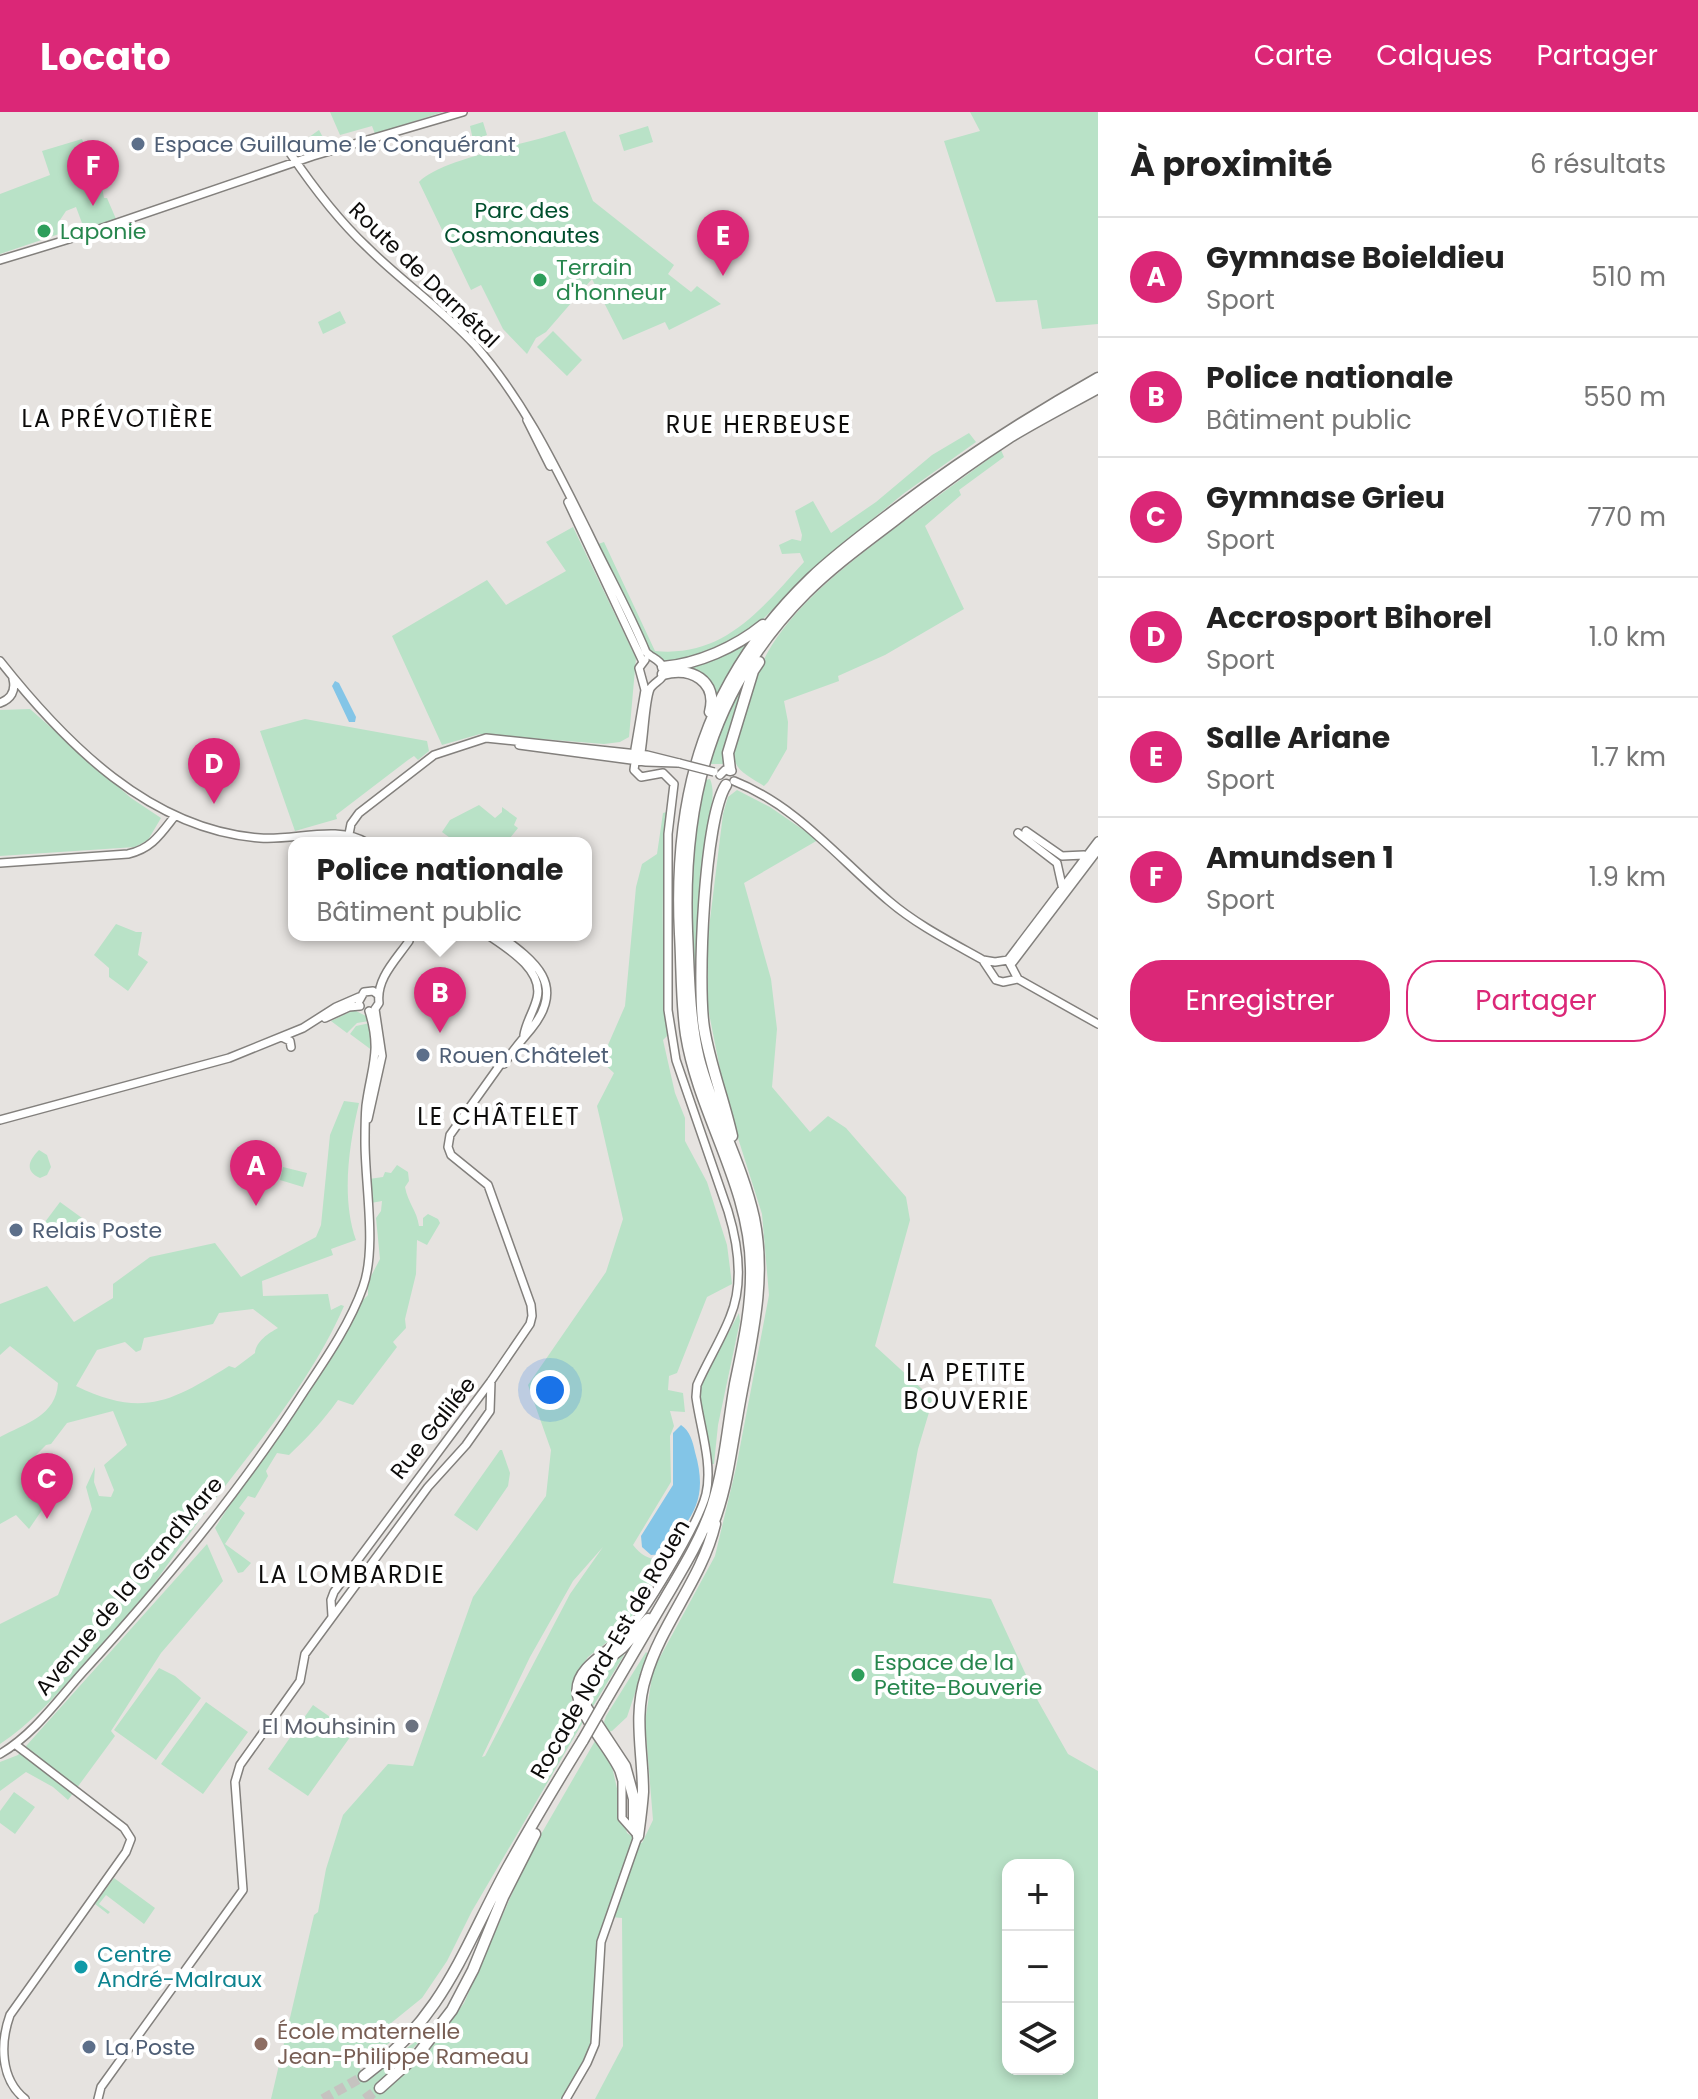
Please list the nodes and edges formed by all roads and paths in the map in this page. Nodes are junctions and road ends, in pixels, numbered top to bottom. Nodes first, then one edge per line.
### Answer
1 (463, 112) edge
2 (290, 153) dead end
3 (296, 162) junction
4 (0, 260) edge
5 (1098, 378) edge
6 (1098, 388) edge
7 (808, 591) junction
8 (777, 614) junction
9 (647, 660) junction
10 (0, 661) edge
11 (661, 674) junction
12 (12, 677) junction
13 (641, 679) junction
14 (0, 703) edge
15 (708, 727) junction
16 (636, 758) junction
17 (725, 777) junction
18 (174, 817) junction
19 (349, 834) junction
20 (355, 837) edge
21 (1098, 841) edge
22 (1098, 850) edge
23 (1088, 858) junction
24 (0, 863) edge
25 (1064, 890) junction
26 (409, 941) edge
27 (496, 941) edge
28 (506, 941) edge
29 (983, 960) junction
30 (995, 962) junction
31 (1010, 962) junction
32 (991, 971) junction
33 (1014, 977) junction
34 (374, 992) junction
35 (360, 1002) junction
36 (372, 1010) junction
37 (1098, 1024) edge
38 (282, 1037) junction
39 (523, 1037) junction
40 (291, 1047) dead end
41 (0, 1120) edge
42 (738, 1165) junction
43 (491, 1381) junction
44 (718, 1510) junction
45 (667, 1596) junction
46 (332, 1616) junction
47 (605, 1708) junction
48 (585, 1743) junction
49 (16, 1745) junction
50 (0, 1754) edge
51 (636, 1834) junction
52 (364, 2076) tunnel mouth
53 (380, 2088) tunnel mouth
54 (25, 2099) edge
55 (98, 2099) edge
56 (566, 2099) edge

1 - 3 street
2 - 3 street, Route de Darnétal
3 - 4 street
3 - 9 street, Route de Darnétal
5 - 8 highway, Rocade Nord-Est de Rouen
6 - 7 highway, Rocade Nord-Est de Rouen
7 - 17 highway
7 - 42 highway, Rocade Nord-Est de Rouen
8 - 11 highway
8 - 15 highway, Rocade Nord-Est de Rouen
9 - 11 street
9 - 13 street
10 - 12 street
11 - 13 street
11 - 15 highway
11 - 16 street
12 - 14 street
12 - 18 street
13 - 16 street
15 - 45 highway, Rocade Nord-Est de Rouen
16 - 17 street, bridge
16 - 19 street
16 - 51 street
17 - 29 street
17 - 42 highway
18 - 19 street
18 - 24 street
19 - 20 street
21 - 23 street
22 - 23 street
23 - 25 street
23 - 25 street
25 - 31 street
26 - 34 street
27 - 39 street
28 - 39 street
29 - 30 street
29 - 32 street
30 - 31 street
30 - 32 street
31 - 33 street
32 - 33 street
33 - 37 street
34 - 35 street
34 - 36 street, Avenue de la Grand'Mare
35 - 36 street
35 - 38 street
36 - 49 street, Avenue de la Grand'Mare
38 - 40 street
38 - 41 street
39 - 43 street
42 - 44 highway, Rocade Nord-Est de Rouen
43 - 46 street, Rue Galilée
43 - 46 street, Rue Galilée
44 - 47 highway, Rocade Nord-Est de Rouen
44 - 51 highway
45 - 47 highway, Rocade Nord-Est de Rouen
45 - 51 highway
46 - 55 street, Rue Galilée
47 - 48 highway, Rocade Nord-Est de Rouen, bridge
48 - 52 highway, Rocade Nord-Est de Rouen
48 - 53 highway, Rocade Nord-Est de Rouen
49 - 50 street, Avenue de la Grand'Mare
49 - 54 street
51 - 56 street

